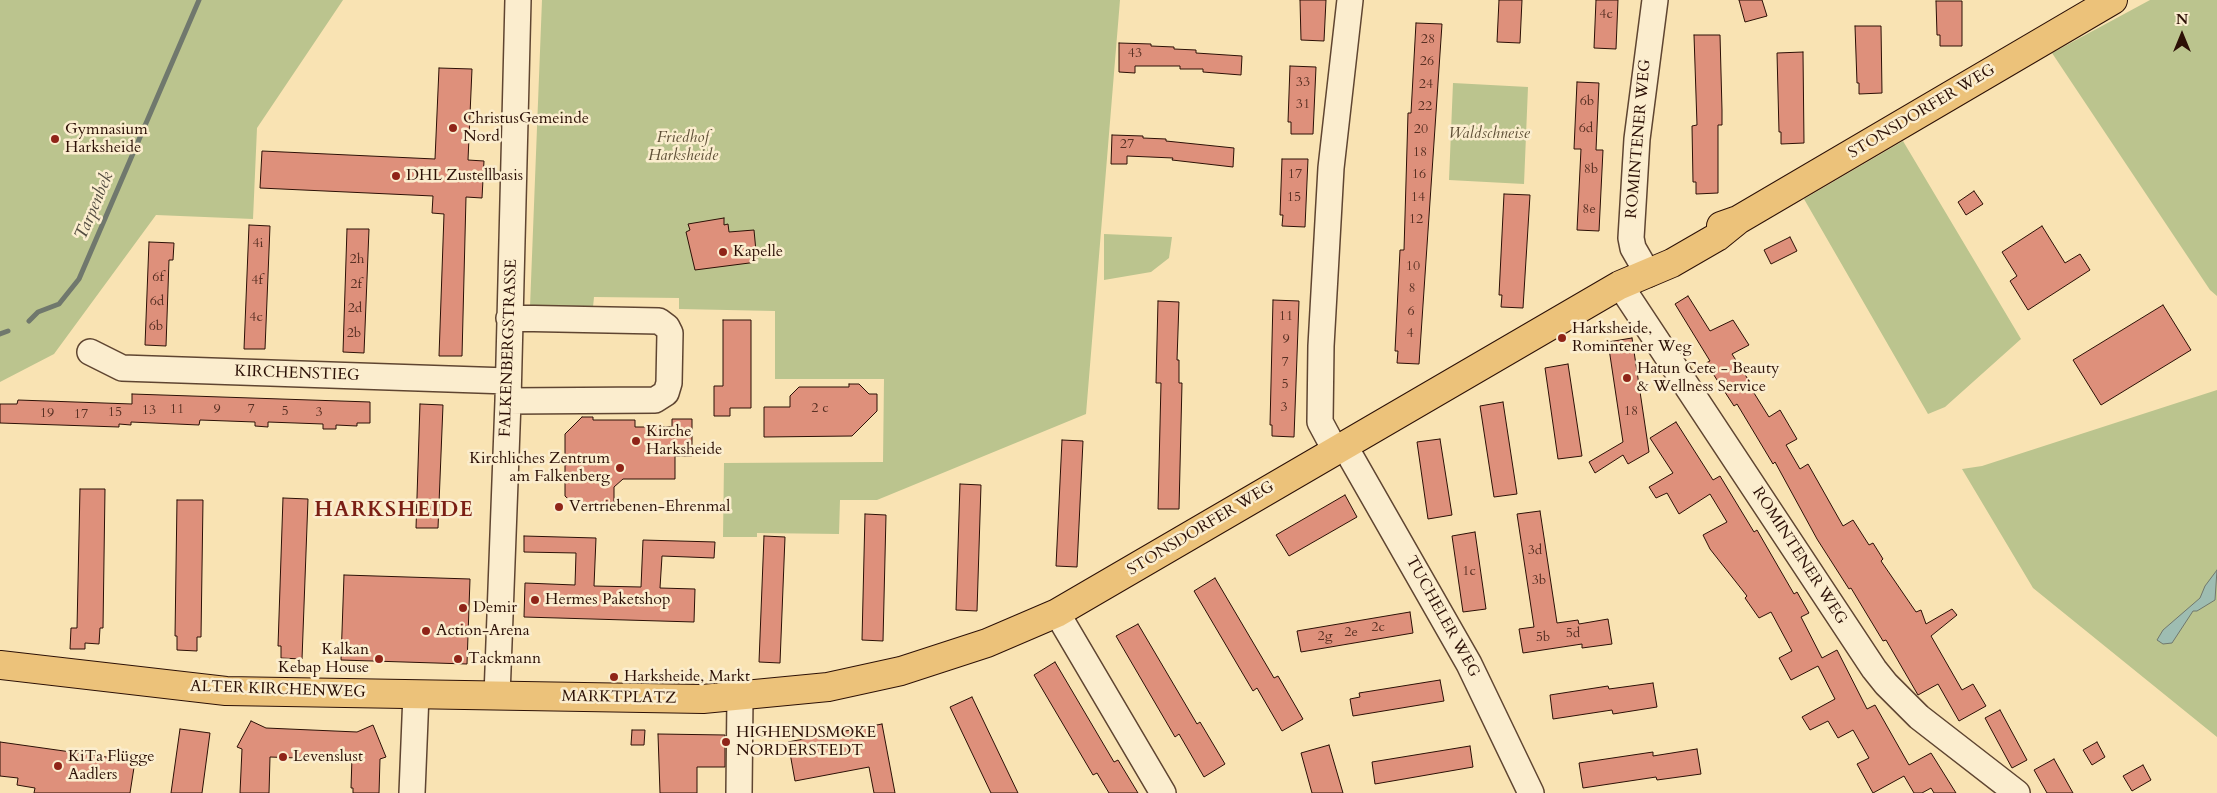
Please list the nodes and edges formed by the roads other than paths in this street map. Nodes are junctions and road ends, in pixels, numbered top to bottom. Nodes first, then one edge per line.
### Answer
1 (518, 0) edge
2 (1350, 0) edge
3 (1655, 0) edge
4 (2109, 1) edge
5 (1636, 276) junction
6 (510, 318) junction
7 (90, 352) dead end
8 (508, 391) junction
9 (1340, 448) junction
10 (1057, 613) junction
11 (0, 665) edge
12 (416, 694) junction
13 (497, 696) junction
14 (740, 696) junction
15 (412, 793) edge
16 (739, 793) edge
17 (1163, 793) edge
18 (1531, 793) edge
19 (2017, 793) edge

1 - 6 street, FALKENBERGSTRASSE
2 - 9 street
3 - 5 street, ROMINTENER WEG
4 - 5 main road, STONSDORFER WEG
5 - 9 main road, STONSDORFER WEG
5 - 19 street, ROMINTENER WEG
6 - 8 street, FALKENBERGSTRASSE
6 - 8 street, KIRCHENSTIEG
7 - 8 street, KIRCHENSTIEG
8 - 13 street, FALKENBERGSTRASSE
9 - 10 main road, STONSDORFER WEG
9 - 18 street, TUCHELER WEG
10 - 14 main road, STONSDORFER WEG
10 - 17 street
11 - 12 main road, ALTER KIRCHENWEG
12 - 13 main road, ALTER KIRCHENWEG
12 - 15 street
13 - 14 main road, MARKTPLATZ
14 - 16 street

